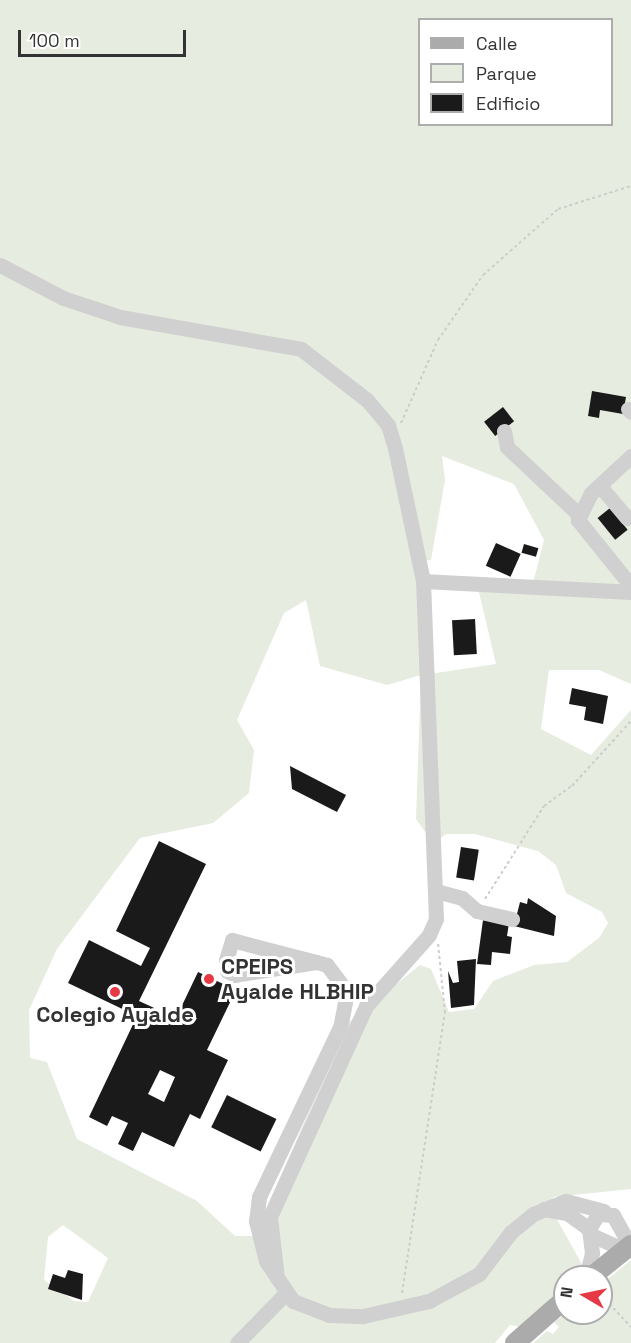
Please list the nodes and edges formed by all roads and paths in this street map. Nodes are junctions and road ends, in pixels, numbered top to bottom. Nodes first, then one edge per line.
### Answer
1 (631, 186) edge
2 (0, 265) edge
3 (504, 431) dead end
4 (393, 443) junction
5 (631, 456) edge
6 (600, 486) junction
7 (578, 514) junction
8 (627, 518) dead end
9 (423, 580) junction
10 (631, 586) edge
11 (631, 592) edge
12 (631, 721) edge
13 (436, 891) junction
14 (477, 911) junction
15 (436, 919) junction
16 (512, 919) dead end
17 (315, 962) junction
18 (544, 1209) junction
19 (609, 1213) junction
20 (631, 1215) edge
21 (591, 1232) junction
22 (628, 1248) edge
23 (587, 1265) edge
24 (606, 1265) edge
25 (277, 1278) junction
26 (287, 1292) junction
27 (402, 1307) junction
28 (613, 1308) edge
29 (553, 1310) edge
30 (631, 1327) edge
31 (237, 1343) edge
32 (515, 1343) edge

1 - 4 path
2 - 4 street
3 - 7 street
4 - 9 street
5 - 6 street
6 - 7 street
6 - 8 street
7 - 10 street
9 - 11 street
9 - 13 street
12 - 14 path
13 - 14 street
13 - 15 street
14 - 16 street
15 - 25 street
15 - 27 path
17 - 17 street
17 - 25 street
18 - 19 street
18 - 21 street
18 - 27 street
19 - 20 street
19 - 21 street
19 - 22 street
21 - 22 street
21 - 23 street
22 - 24 main road
25 - 26 street
26 - 27 street
26 - 31 street
28 - 30 path
29 - 32 main road

